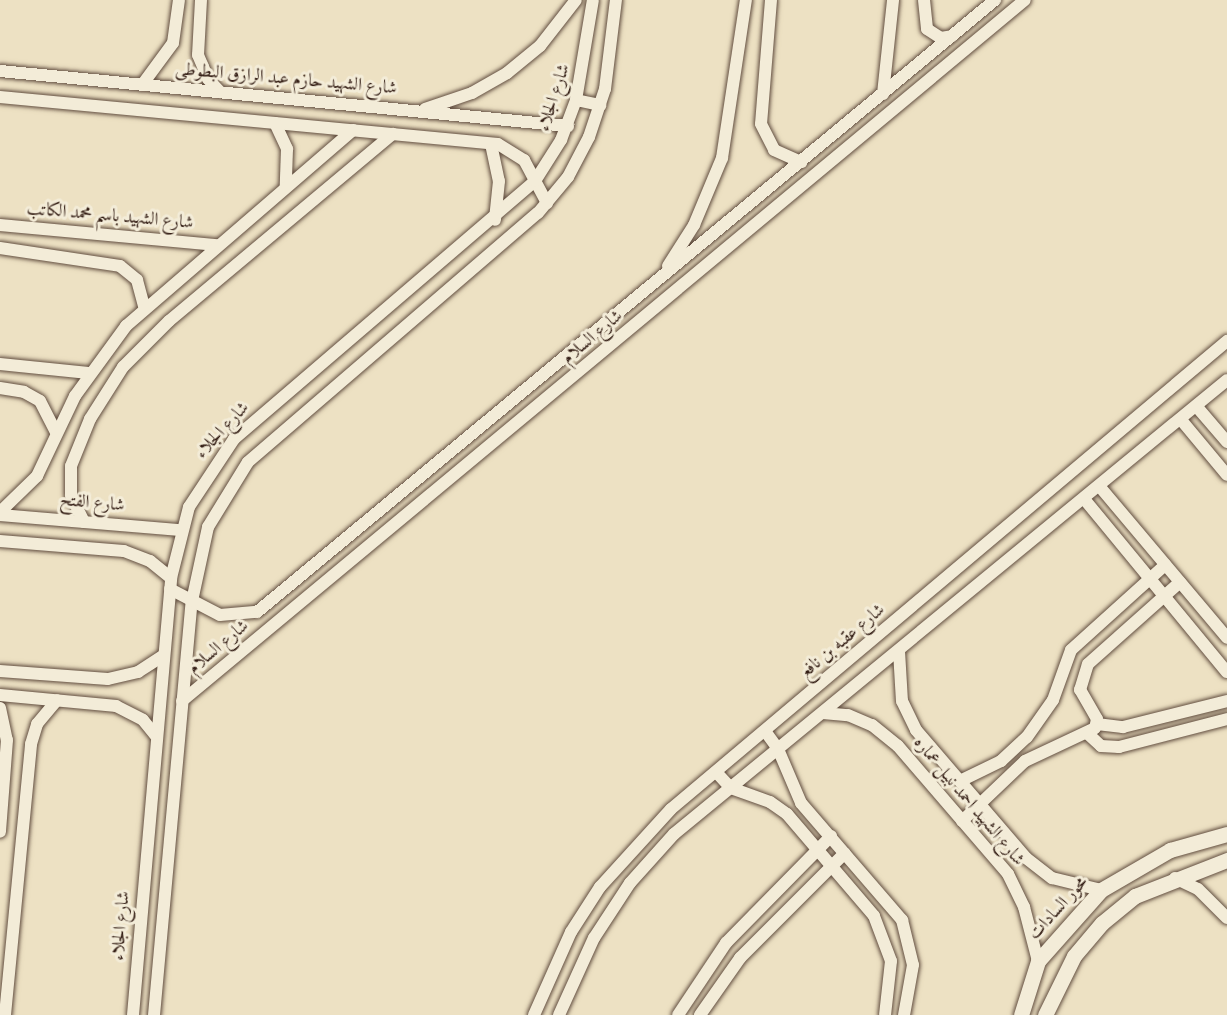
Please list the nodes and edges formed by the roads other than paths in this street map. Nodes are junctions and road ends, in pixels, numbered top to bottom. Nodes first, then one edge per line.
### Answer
1 (179, 0) edge
2 (201, 0) edge
3 (576, 0) edge
4 (593, 0) edge
5 (616, 0) edge
6 (746, 0) edge
7 (771, 0) edge
8 (894, 0) edge
9 (924, 0) edge
10 (995, 0) edge
11 (1024, 0) edge
12 (952, 36) junction
13 (0, 71) edge
14 (142, 85) junction
15 (220, 92) junction
16 (883, 94) junction
17 (0, 97) edge
18 (576, 100) junction
19 (600, 105) junction
20 (416, 111) junction
21 (275, 123) junction
22 (568, 126) junction
23 (353, 130) junction
24 (393, 134) junction
25 (490, 144) junction
26 (801, 162) junction
27 (535, 181) junction
28 (286, 187) junction
29 (547, 203) junction
30 (495, 220) junction
31 (0, 225) edge
32 (217, 245) junction
33 (0, 248) edge
34 (653, 285) junction
35 (666, 301) junction
36 (144, 307) junction
37 (1227, 341) edge
38 (0, 364) edge
39 (89, 373) junction
40 (1227, 380) edge
41 (0, 388) edge
42 (1197, 407) junction
43 (1182, 421) junction
44 (56, 433) junction
45 (1227, 442) edge
46 (1227, 475) edge
47 (1100, 487) junction
48 (1085, 500) junction
49 (0, 513) edge
50 (84, 522) junction
51 (180, 530) junction
52 (0, 541) edge
53 (1165, 565) junction
54 (1151, 578) junction
55 (1180, 582) junction
56 (171, 584) junction
57 (1165, 594) junction
58 (192, 601) junction
59 (1227, 638) edge
60 (899, 651) junction
61 (164, 655) junction
62 (0, 671) edge
63 (1227, 672) edge
64 (1060, 685) junction
65 (1080, 690) junction
66 (0, 695) edge
67 (57, 700) junction
68 (182, 701) junction
69 (1227, 701) edge
70 (0, 708) edge
71 (823, 713) junction
72 (1227, 719) edge
73 (1097, 724) junction
74 (765, 731) junction
75 (1087, 734) junction
76 (156, 736) junction
77 (778, 749) junction
78 (716, 772) junction
79 (2, 779) edge
80 (960, 781) junction
81 (730, 788) junction
82 (980, 806) junction
83 (962, 821) junction
84 (0, 832) edge
85 (1227, 834) edge
86 (831, 836) junction
87 (819, 850) junction
88 (845, 853) junction
89 (1227, 860) edge
90 (832, 866) junction
91 (1174, 878) junction
92 (1101, 890) junction
93 (1227, 914) edge
94 (6, 949) edge
95 (1038, 961) junction
96 (4, 981) edge
97 (703, 1013) edge
98 (5, 1015) edge
99 (132, 1015) edge
100 (154, 1015) edge
101 (534, 1015) edge
102 (559, 1015) edge
103 (678, 1015) edge
104 (885, 1015) edge
105 (904, 1015) edge
106 (1021, 1015) edge
107 (1045, 1015) edge

1 - 14 street
2 - 15 street
3 - 20 street
4 - 18 street, شارع الجلاء
5 - 19 street
6 - 34 street
7 - 26 street
8 - 16 street
9 - 12 street
10 - 12 street, شارع السلام
11 - 35 street, شارع السلام
12 - 16 street, شارع السلام
13 - 14 street, شارع الشهيد حازم عبد الرازق البطوطى
14 - 15 street, شارع الشهيد حازم عبد الرازق البطوطى
15 - 20 street, شارع الشهيد حازم عبد الرازق البطوطى
16 - 26 street, شارع السلام
17 - 21 street
18 - 19 street
18 - 22 street, شارع الجلاء
19 - 29 street
20 - 22 street, شارع الشهيد حازم عبد الرازق البطوطى
21 - 23 street
21 - 28 street
22 - 27 street, شارع الجلاء
23 - 24 street
23 - 28 street
24 - 25 street
24 - 50 street
25 - 27 street
25 - 30 street
26 - 34 street, شارع السلام
27 - 29 street
27 - 30 street, شارع الجلاء
28 - 32 street
29 - 58 street
30 - 51 street, شارع الجلاء
31 - 32 street, شارع الشهيد باسم محمد الكاتب
32 - 36 street
33 - 36 street
34 - 35 street
34 - 58 street, شارع السلام
35 - 68 street, شارع السلام
36 - 39 street
37 - 74 street, شارع عقبه بن نافع
38 - 39 street
39 - 44 street
40 - 42 street
41 - 44 street
42 - 43 street
42 - 45 street
43 - 46 street
43 - 47 street
44 - 49 street
47 - 48 street
47 - 53 street
48 - 54 street
48 - 60 street
49 - 50 street, شارع الفتح
50 - 51 street, شارع الفتح
51 - 56 street, شارع الجلاء
52 - 56 street
53 - 54 street
53 - 55 street
54 - 57 street
54 - 64 street
55 - 57 street
55 - 59 street
56 - 58 street, شارع السلام
56 - 61 street, شارع الجلاء
57 - 63 street
57 - 65 street
58 - 68 street
60 - 71 street
60 - 80 street, شارع الشهيد احمد نبيل عماره
61 - 62 street
61 - 76 street, شارع الجلاء
64 - 65 street
64 - 80 street
65 - 73 street
66 - 67 street
67 - 76 street
67 - 94 street
68 - 100 street
69 - 73 street
70 - 79 street
71 - 77 street
71 - 83 street, شارع الشهيد احمد نبيل عماره
72 - 75 street
73 - 75 street
74 - 77 street
74 - 78 street, شارع عقبه بن نافع
75 - 82 street
76 - 99 street, شارع الجلاء
77 - 81 street
77 - 86 street
78 - 81 street
78 - 101 street, شارع عقبه بن نافع
79 - 84 street
80 - 82 street, شارع الشهيد احمد نبيل عماره
81 - 87 street
81 - 102 street
82 - 83 street
82 - 92 street, شارع الشهيد احمد نبيل عماره
83 - 95 street, شارع الشهيد احمد نبيل عماره
85 - 92 street, محور السادات
86 - 87 street
86 - 88 street
87 - 90 street
87 - 103 street
88 - 90 street
88 - 105 street
89 - 91 street
90 - 97 street
90 - 104 street
91 - 93 street
91 - 107 street
92 - 95 street, محور السادات
94 - 96 street
95 - 106 street, محور السادات
96 - 98 street

